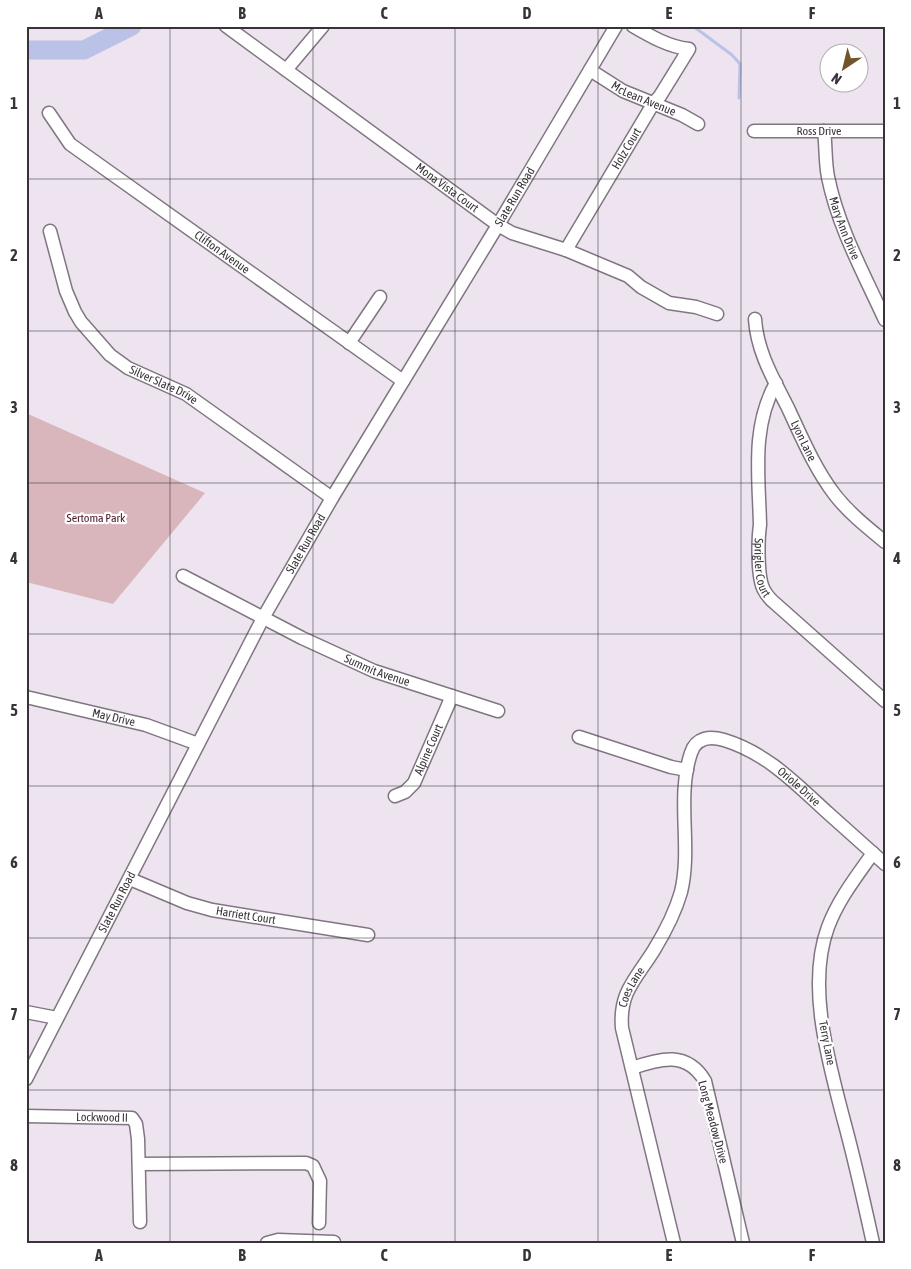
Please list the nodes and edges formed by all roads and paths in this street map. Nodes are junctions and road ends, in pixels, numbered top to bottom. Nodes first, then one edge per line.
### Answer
1 (226, 26) edge
2 (323, 26) edge
3 (616, 26) edge
4 (633, 26) edge
5 (286, 70) junction
6 (590, 70) junction
7 (653, 104) junction
8 (49, 113) dead end
9 (698, 124) dead end
10 (754, 131) dead end
11 (824, 131) junction
12 (885, 131) edge
13 (498, 225) junction
14 (50, 231) dead end
15 (566, 250) junction
16 (380, 297) dead end
17 (717, 314) dead end
18 (755, 319) dead end
19 (885, 320) edge
20 (349, 343) junction
21 (403, 381) junction
22 (776, 383) junction
23 (332, 498) junction
24 (885, 542) edge
25 (183, 576) dead end
26 (263, 618) junction
27 (26, 696) edge
28 (452, 696) junction
29 (885, 701) edge
30 (498, 711) dead end
31 (579, 737) dead end
32 (700, 740) joint
33 (198, 744) junction
34 (687, 770) junction
35 (395, 796) dead end
36 (873, 853) junction
37 (885, 864) edge
38 (130, 879) junction
39 (368, 936) dead end
40 (26, 1012) edge
41 (57, 1018) junction
42 (632, 1068) junction
43 (26, 1079) edge
44 (26, 1116) edge
45 (139, 1164) junction
46 (140, 1222) dead end
47 (319, 1223) dead end
48 (334, 1242) edge
49 (266, 1243) edge
50 (674, 1243) edge
51 (743, 1243) edge
52 (873, 1243) edge

1 - 5 street, Mona Vista Court
2 - 5 street
3 - 6 street, Slate Run Road
4 - 7 street, Holz Court
5 - 13 street, Mona Vista Court
6 - 7 street, McLean Avenue
6 - 13 street, Slate Run Road
7 - 9 street, McLean Avenue
7 - 15 street, Holz Court
8 - 20 street, Clifton Avenue
10 - 11 street, Ross Drive
11 - 12 street, Ross Drive
11 - 19 street, Mary Ann Drive
13 - 15 street, Mona Vista Court
13 - 21 street, Slate Run Road
14 - 23 street, Silver Slate Drive
15 - 17 street, Mona Vista Court
16 - 20 street
18 - 22 street, Lyon Lane
20 - 21 street, Clifton Avenue
21 - 23 street, Slate Run Road
22 - 24 street, Lyon Lane
22 - 29 street, Sprigler Court
23 - 26 street, Slate Run Road
25 - 26 street, Summit Avenue
26 - 28 street, Summit Avenue
26 - 33 street, Slate Run Road
27 - 33 street, May Drive
28 - 30 street, Summit Avenue
28 - 35 street, Alpine Court
31 - 34 street
32 - 34 street, Coes Lane
32 - 36 street, Oriole Drive
33 - 38 street, Slate Run Road
34 - 42 street, Coes Lane
36 - 37 street, Oriole Drive
36 - 52 street, Terry Lane
38 - 39 street, Harriett Court
38 - 41 street, Slate Run Road
40 - 41 street
41 - 43 street, Slate Run Road
42 - 50 street, Coes Lane
42 - 51 street, Long Meadow Drive
44 - 45 street, Lockwood II
45 - 46 street, Lockwood II
45 - 47 street
48 - 49 street

